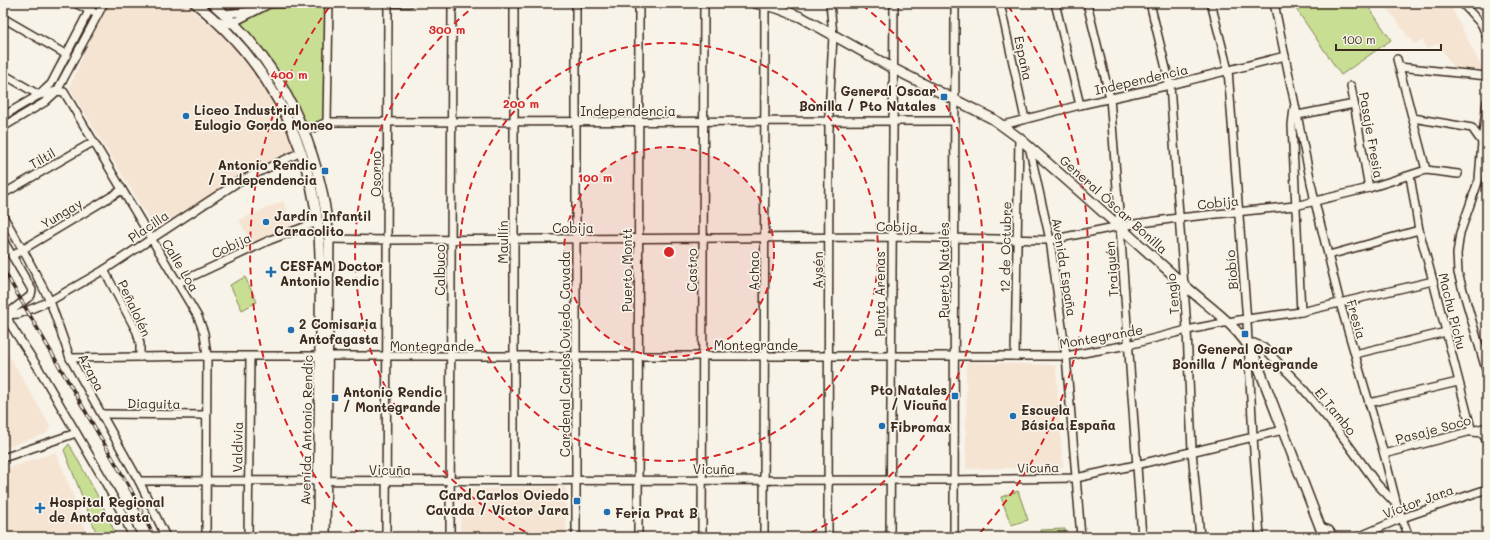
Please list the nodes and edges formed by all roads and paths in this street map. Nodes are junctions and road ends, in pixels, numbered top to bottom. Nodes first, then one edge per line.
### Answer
1 (75, 3) edge
2 (93, 3) edge
3 (104, 3) edge
4 (195, 3) edge
5 (212, 3) edge
6 (289, 3) edge
7 (329, 3) edge
8 (388, 3) edge
9 (392, 3) edge
10 (409, 3) edge
11 (452, 3) edge
12 (514, 3) edge
13 (576, 3) edge
14 (639, 3) edge
15 (704, 3) edge
16 (755, 3) edge
17 (830, 3) edge
18 (894, 3) edge
19 (955, 3) edge
20 (1000, 3) edge
21 (1055, 3) edge
22 (1087, 3) edge
23 (1150, 3) edge
24 (1211, 3) edge
25 (1274, 3) edge
26 (1462, 3) edge
27 (269, 4) edge
28 (765, 4) junction
29 (780, 5) edge
30 (89, 11) junction
31 (255, 11) junction
32 (224, 14) junction
33 (98, 15) junction
34 (3, 18) edge
35 (212, 18) junction
36 (233, 23) junction
37 (833, 35) junction
38 (1487, 37) edge
39 (67, 55) junction
40 (1285, 56) junction
41 (1397, 59) dead end
42 (1399, 67) junction
43 (894, 69) junction
44 (1228, 70) junction
45 (3, 74) edge
46 (1487, 76) edge
47 (1170, 85) junction
48 (1350, 86) dead end
49 (57, 91) junction
50 (39, 95) junction
51 (1110, 98) junction
52 (955, 101) junction
53 (1487, 102) edge
54 (1295, 104) junction
55 (1354, 104) junction
56 (1080, 105) junction
57 (1298, 115) junction
58 (3, 116) edge
59 (1025, 118) junction
60 (1413, 118) junction
61 (829, 121) junction
62 (893, 121) junction
63 (955, 121) junction
64 (327, 122) junction
65 (387, 122) junction
66 (451, 122) junction
67 (514, 122) junction
68 (576, 122) junction
69 (638, 122) junction
70 (704, 122) junction
71 (765, 122) junction
72 (1003, 125) junction
73 (3, 127) edge
74 (304, 132) junction
75 (1019, 138) junction
76 (93, 142) junction
77 (1482, 142) junction
78 (1029, 146) junction
79 (301, 152) junction
80 (1426, 170) junction
81 (1458, 174) dead end
82 (1410, 176) junction
83 (1369, 188) junction
84 (122, 190) junction
85 (3, 194) edge
86 (1315, 202) junction
87 (1295, 206) junction
88 (1238, 212) junction
89 (3, 216) edge
90 (1178, 218) junction
91 (318, 224) junction
92 (1120, 226) junction
93 (1418, 230) junction
94 (892, 237) junction
95 (703, 238) junction
96 (765, 238) junction
97 (829, 238) junction
98 (152, 239) junction
99 (329, 239) junction
100 (514, 239) junction
101 (576, 239) junction
102 (638, 239) junction
103 (955, 239) junction
104 (3, 240) edge
105 (387, 240) junction
106 (451, 240) junction
107 (1017, 240) junction
108 (1050, 240) junction
109 (23, 250) junction
110 (1329, 255) junction
111 (12, 256) junction
112 (104, 270) junction
113 (1433, 281) junction
114 (178, 284) junction
115 (1183, 284) junction
116 (50, 301) junction
117 (1340, 303) junction
118 (1301, 312) junction
119 (5, 315) edge
120 (1247, 319) junction
121 (1229, 322) junction
122 (1187, 330) junction
123 (1446, 332) junction
124 (1247, 343) junction
125 (1128, 345) junction
126 (1355, 354) junction
127 (140, 356) junction
128 (207, 356) junction
129 (450, 356) junction
130 (514, 356) junction
131 (576, 356) junction
132 (638, 356) junction
133 (703, 356) junction
134 (764, 356) junction
135 (829, 356) junction
136 (891, 356) junction
137 (954, 356) junction
138 (1015, 356) junction
139 (1066, 356) junction
140 (250, 357) junction
141 (323, 357) junction
142 (386, 357) junction
143 (70, 358) junction
144 (1487, 372) edge
145 (1458, 382) junction
146 (1369, 404) junction
147 (102, 414) junction
148 (206, 415) junction
149 (1487, 427) edge
150 (1283, 430) junction
151 (76, 432) junction
152 (1472, 432) junction
153 (1253, 437) junction
154 (1487, 441) edge
155 (1192, 451) junction
156 (1384, 454) junction
157 (3, 458) edge
158 (1136, 465) junction
159 (1076, 478) junction
160 (514, 480) junction
161 (576, 480) junction
162 (638, 480) junction
163 (702, 480) junction
164 (764, 480) junction
165 (828, 480) junction
166 (890, 480) junction
167 (954, 480) junction
168 (139, 481) junction
169 (206, 481) junction
170 (248, 481) junction
171 (321, 481) junction
172 (386, 481) junction
173 (450, 481) junction
174 (1487, 489) edge
175 (1397, 505) junction
176 (1402, 518) junction
177 (1321, 527) junction
178 (133, 537) edge
179 (166, 537) edge
180 (206, 537) edge
181 (248, 537) edge
182 (318, 537) edge
183 (325, 537) edge
184 (386, 537) edge
185 (450, 537) edge
186 (576, 537) edge
187 (638, 537) edge
188 (702, 537) edge
189 (764, 537) edge
190 (828, 537) edge
191 (890, 537) edge
192 (954, 537) edge
193 (1081, 537) edge
194 (1142, 537) edge
195 (1200, 537) edge
196 (1260, 537) edge
197 (1324, 537) edge
198 (1334, 537) edge
199 (1358, 537) edge
200 (1409, 537) edge

1 - 30 street
2 - 30 street
3 - 33 street
4 - 35 main road, Avenida Antonio Rendic
5 - 32 main road, Avenida Antonio Rendic
6 - 27 street
7 - 64 street
8 - 65 street, Osorno
9 - 10 street
11 - 66 street, Calbuco
12 - 67 street, Maullín
13 - 68 street, Cardenal Carlos Oviedo Cavada
14 - 69 street, Puerto Montt
15 - 70 street, Castro
16 - 28 main road, General Óscar Bonilla
17 - 37 street, Aysén
18 - 43 street, Punta Arenas
19 - 52 street, Puerto Natales
20 - 59 street, España
21 - 56 street
22 - 51 street, Traiguén
23 - 47 street, Tenglo
24 - 44 street, Biobío
25 - 40 street, Fresia
26 - 38 street
27 - 31 street
28 - 29 main road, General Óscar Bonilla
28 - 71 street, Achao
29 - 37 main road, General Óscar Bonilla
30 - 33 street
30 - 39 street
31 - 32 street
31 - 36 street
32 - 36 main road, Avenida Antonio Rendic
33 - 49 street
34 - 39 street
35 - 36 street, Avenida Antonio Rendic
35 - 79 main road, Avenida Antonio Rendic
36 - 74 main road, Avenida Antonio Rendic
37 - 43 main road, General Óscar Bonilla
37 - 61 street, Aysén
39 - 50 street
40 - 44 street, Independencia
40 - 54 street, Fresia
41 - 42 street
42 - 46 street
42 - 60 street
43 - 52 main road, General Óscar Bonilla
43 - 62 street, Punta Arenas
44 - 47 street, Independencia
44 - 88 street, Biobío
45 - 50 street
47 - 51 street, Independencia
47 - 90 street, Tenglo
48 - 55 street, Pasaje Fresia
49 - 50 street
49 - 73 street
49 - 76 street, Calle Loa
50 - 58 street
51 - 56 street, Independencia
51 - 92 street, Traiguén
52 - 63 street, Puerto Natales
52 - 72 main road, General Óscar Bonilla
53 - 77 street
54 - 57 street, Fresia
54 - 87 street, Fresia
55 - 57 street
55 - 83 street, Pasaje Fresia
56 - 59 street, Independencia
57 - 86 street, Fresia
59 - 72 street, Independencia
60 - 77 street
60 - 80 street
61 - 62 street, Independencia
61 - 71 street, Independencia
61 - 97 street, Aysén
62 - 63 street, Independencia
62 - 94 street, Punta Arenas
63 - 103 street, Puerto Natales
64 - 65 street, Independencia
64 - 74 street, Independencia
65 - 66 street, Independencia
65 - 105 street, Osorno
66 - 67 street, Independencia
66 - 106 street, Calbuco
67 - 68 street, Independencia
67 - 100 street, Maullín
68 - 69 street, Independencia
68 - 101 street, Cardenal Carlos Oviedo Cavada
69 - 70 street, Independencia
69 - 102 street, Puerto Montt
70 - 71 street, Independencia
70 - 95 street, Castro
71 - 96 street, Achao
72 - 75 main road, General Óscar Bonilla
74 - 99 main road, Avenida Antonio Rendic
75 - 78 main road, General Óscar Bonilla
75 - 107 street, 12 de Octubre
76 - 84 street, Calle Loa
76 - 85 street, Tiltil
77 - 144 street
78 - 92 main road, General Óscar Bonilla
78 - 108 street, Avenida España
79 - 91 main road, Avenida Antonio Rendic
79 - 98 street, Placilla
80 - 81 street, Cobija
80 - 82 street, Cobija
82 - 83 street, Cobija
82 - 93 street, Machu Pichu
83 - 86 street, Cobija
84 - 98 street, Calle Loa
84 - 109 street, Yungay
86 - 87 street, Cobija
86 - 110 street, Fresia
87 - 88 street, Cobija
87 - 118 street, Fresia
88 - 90 street, Cobija
88 - 120 street, Biobío
89 - 109 street, Azapa
90 - 92 street, Cobija
90 - 115 street, Tenglo
91 - 114 street, Cobija
91 - 141 main road, Avenida Antonio Rendic
92 - 108 street, Cobija
92 - 115 main road, General Óscar Bonilla
92 - 125 street, Traiguén
93 - 110 street
93 - 113 street, Machu Pichu
94 - 97 street, Cobija
94 - 103 street, Cobija
94 - 136 street, Punta Arenas
95 - 96 street, Cobija
95 - 102 street, Cobija
95 - 133 street, Castro
96 - 97 street, Cobija
96 - 134 street, Achao
97 - 135 street, Aysén
98 - 112 street, Placilla
98 - 114 street, Calle Loa
99 - 105 street, Cobija
99 - 141 main road, Avenida Antonio Rendic
100 - 101 street, Cobija
100 - 106 street, Cobija
100 - 130 street, Maullín
101 - 102 street, Cobija
101 - 131 street, Cardenal Carlos Oviedo Cavada
102 - 132 street, Puerto Montt
103 - 107 street, Cobija
103 - 137 street, Puerto Natales
104 - 111 street
105 - 106 street, Cobija
105 - 142 street, Osorno
106 - 129 street, Calbuco
107 - 108 street, Cobija
107 - 138 street, 12 de Octubre
108 - 139 street, Avenida España
109 - 111 street, Yungay
109 - 116 street, Azapa
110 - 117 street, Fresia
111 - 119 street
112 - 116 street, Placilla
112 - 127 street, Peñalolén
113 - 117 street, Montegrande
113 - 123 street, Machu Pichu
114 - 128 street, Calle Loa
115 - 121 main road, General Óscar Bonilla
115 - 122 street, Tenglo
116 - 119 street, Placilla
116 - 143 street, Azapa
117 - 118 street, Montegrande
117 - 126 street, Fresia
118 - 120 street, Montegrande
119 - 151 street
120 - 121 street, Montegrande
120 - 124 street, Biobío
121 - 122 street, Montegrande
121 - 124 main road, General Óscar Bonilla
122 - 125 street, Montegrande
122 - 155 street, Tenglo
123 - 126 street
123 - 145 street, Machu Pichu
124 - 150 main road, General Óscar Bonilla
124 - 153 street, Biobío
124 - 175 street, El Tambo
125 - 139 street, Montegrande
125 - 158 street, Traiguén
126 - 146 street, Fresia
127 - 128 street, Montegrande
127 - 143 street, Montegrande
128 - 140 street, Montegrande
128 - 148 street, Calle Loa
129 - 130 street, Montegrande
129 - 142 street, Montegrande
129 - 173 street, Calbuco
130 - 131 street, Montegrande
130 - 160 street, Maullín
131 - 132 street, Montegrande
131 - 161 street, Cardenal Carlos Oviedo Cavada
132 - 133 street, Montegrande
132 - 162 street, Puerto Montt
133 - 134 street, Montegrande
133 - 163 street, Castro
134 - 135 street, Montegrande
134 - 164 street, Achao
135 - 136 street, Montegrande
135 - 165 street, Aysén
136 - 137 street, Montegrande
136 - 166 street, Punta Arenas
137 - 138 street, Montegrande
137 - 167 street, Puerto Natales
138 - 139 street, Montegrande
139 - 159 street, Avenida España
140 - 141 street, Montegrande
140 - 170 street, Valdivia
141 - 142 street, Montegrande
141 - 171 main road, Avenida Antonio Rendic
142 - 172 street, Osorno
143 - 147 street, Azapa
145 - 146 street
145 - 152 street, Machu Pichu
146 - 156 street, Fresia
147 - 148 street, Diaguita
147 - 168 street, Azapa
148 - 169 street, Calle Loa
149 - 152 street, Pasaje Soco
150 - 153 street, Vicuña
150 - 177 main road, General Óscar Bonilla
151 - 157 street
151 - 178 street
152 - 154 street
152 - 156 street, Pasaje Soco
153 - 155 street, Vicuña
153 - 196 street, Biobío
155 - 158 street, Vicuña
155 - 195 street, Tenglo
156 - 175 street, Fresia
158 - 159 street, Vicuña
158 - 194 street, Traiguén
159 - 167 street, Vicuña
159 - 193 street, Avenida España
160 - 161 street, Vicuña
160 - 173 street, Vicuña
161 - 162 street, Vicuña
161 - 186 street, Cardenal Carlos Oviedo Cavada
162 - 163 street, Vicuña
162 - 187 street, Puerto Montt
163 - 164 street, Vicuña
163 - 188 street, Castro
164 - 165 street, Vicuña
164 - 189 street, Achao
165 - 166 street, Vicuña
165 - 190 street, Aysén
166 - 167 street, Vicuña
166 - 191 street, Punta Arenas
167 - 192 street, Puerto Natales
168 - 169 street, Vicuña
168 - 179 street, Azapa
169 - 170 street, Vicuña
169 - 180 street, Calle Loa
170 - 171 street, Vicuña
170 - 181 street, Valdivia
171 - 172 street, Vicuña
171 - 182 main road, Avenida Antonio Rendic
171 - 183 main road, Avenida Antonio Rendic
172 - 173 street, Vicuña
172 - 184 street, Osorno
173 - 185 street, Calbuco
174 - 176 street, Víctor Jara
175 - 176 street, Fresia
176 - 199 street, Víctor Jara
176 - 200 street, Fresia
177 - 197 main road, General Óscar Bonilla
177 - 198 street

